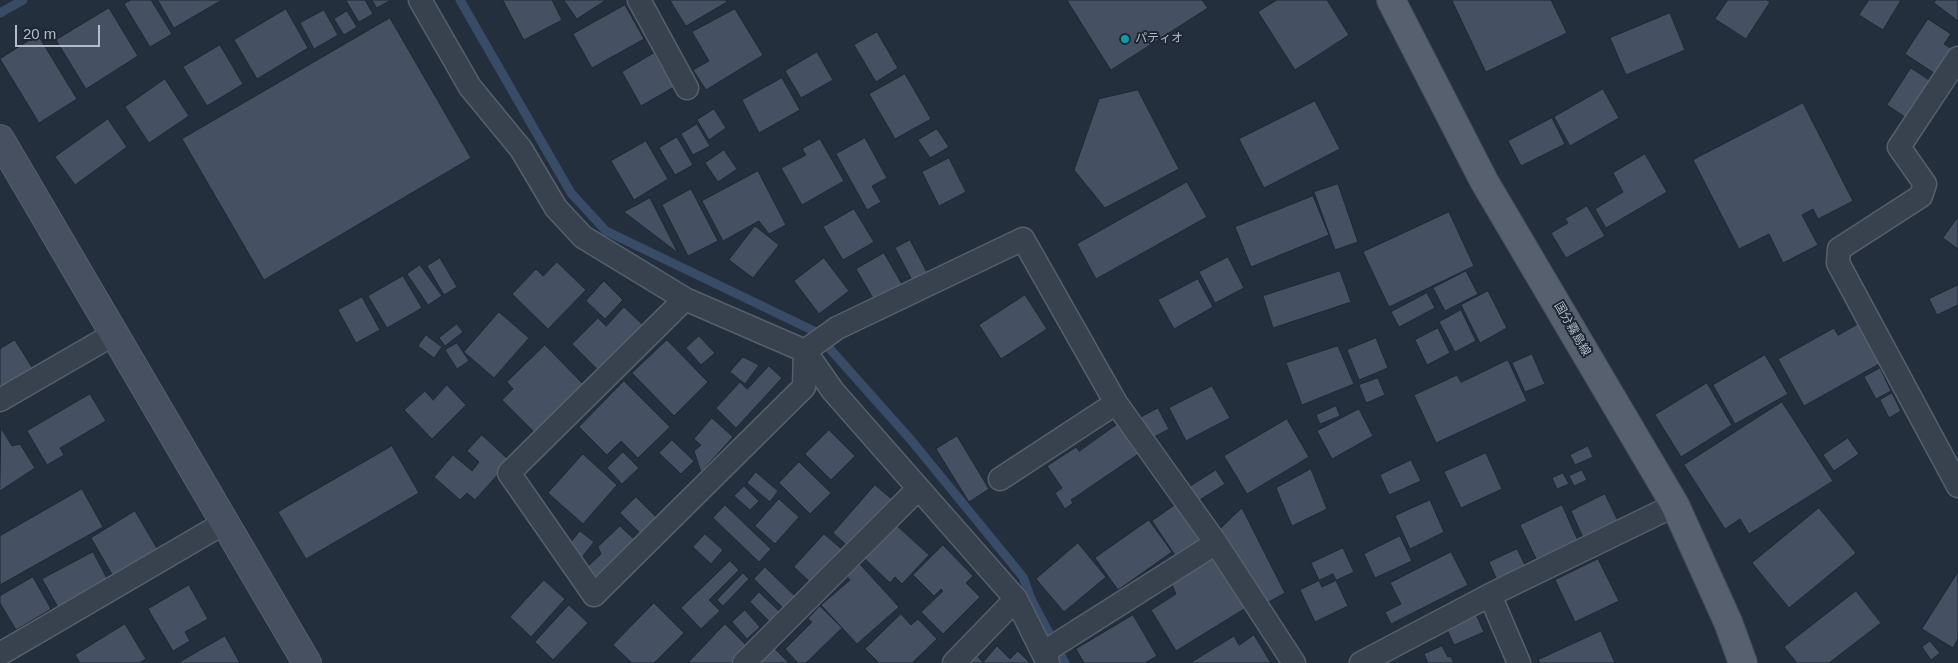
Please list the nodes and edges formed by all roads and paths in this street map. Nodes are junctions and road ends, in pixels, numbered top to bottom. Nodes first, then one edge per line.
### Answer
1 (420, 0) edge
2 (639, 0) edge
3 (1390, 0) edge
4 (1958, 58) edge
5 (687, 88) dead end
6 (0, 139) edge
7 (685, 299) junction
8 (114, 334) junction
9 (819, 342) junction
10 (0, 400) edge
11 (1116, 403) junction
12 (1000, 479) dead end
13 (1958, 486) edge
14 (918, 489) junction
15 (1675, 505) junction
16 (224, 523) junction
17 (1216, 543) junction
18 (1490, 595) junction
19 (1016, 599) junction
20 (1054, 650) edge
21 (0, 654) edge
22 (307, 663) edge
23 (744, 663) edge
24 (954, 663) edge
25 (1294, 663) edge
26 (1362, 663) edge
27 (1519, 663) edge
28 (1742, 663) edge

1 - 7 street
2 - 5 street
3 - 15 main road, 国分霧島線
4 - 13 street
6 - 8 street
7 - 9 street
7 - 9 street
8 - 10 street
8 - 16 street
9 - 11 street
9 - 14 street
11 - 12 street
11 - 17 street
14 - 19 street
14 - 23 street
15 - 18 street
15 - 28 main road, 国分霧島線
16 - 21 street
16 - 22 street
17 - 20 street
17 - 25 street
18 - 26 street
18 - 27 street
19 - 20 street
19 - 24 street

